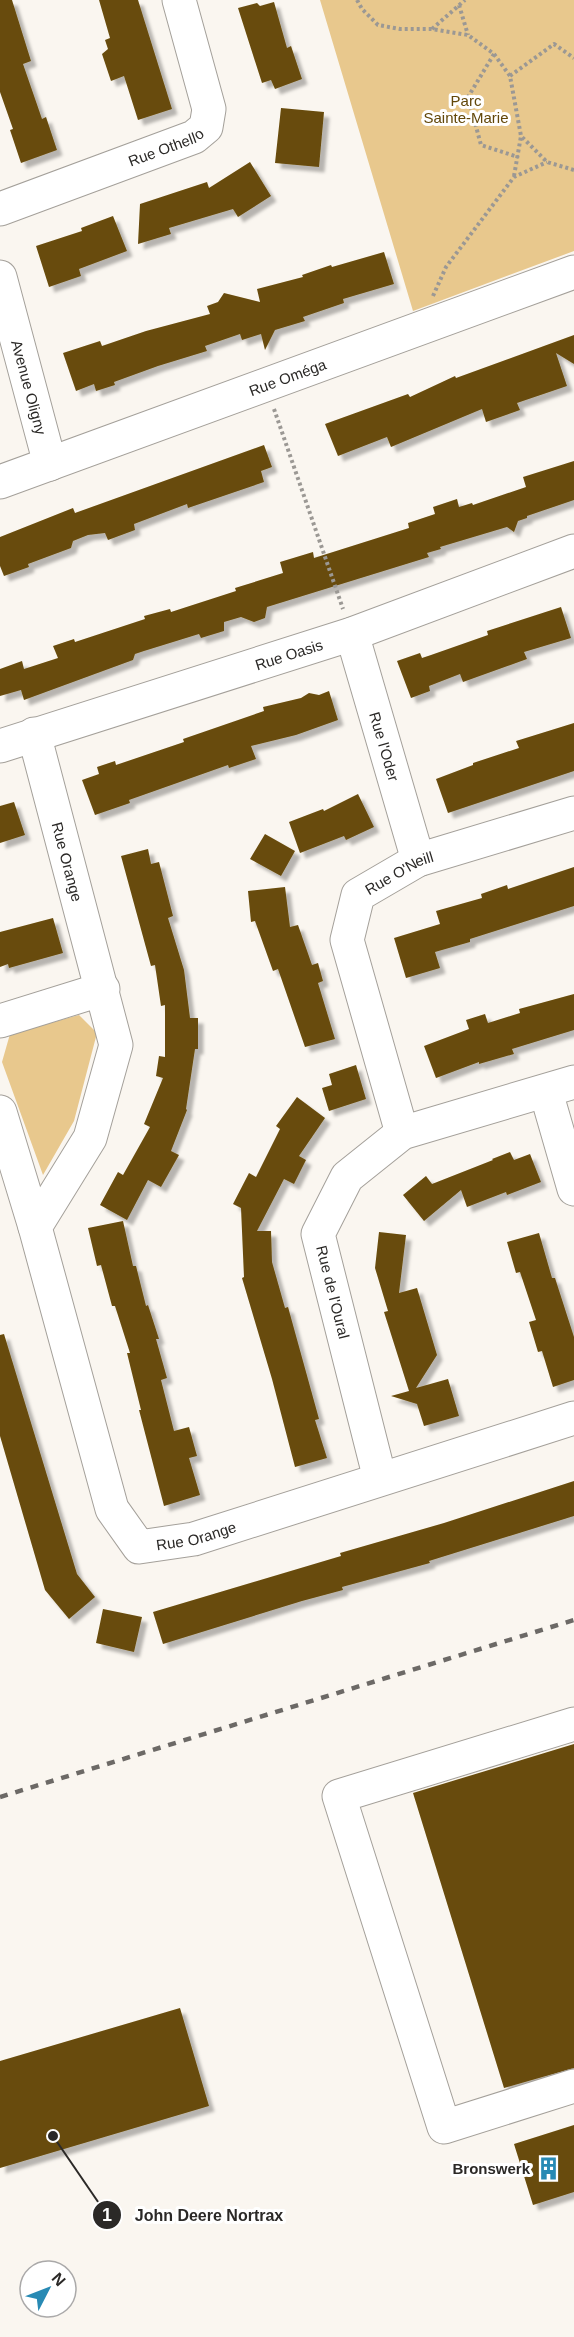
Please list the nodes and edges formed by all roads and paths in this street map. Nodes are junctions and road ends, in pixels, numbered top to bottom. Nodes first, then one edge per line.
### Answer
1 (179, 0) edge
2 (357, 0) edge
3 (465, 0) edge
4 (459, 5) junction
5 (431, 29) junction
6 (468, 35) junction
7 (494, 54) junction
8 (574, 58) edge
9 (510, 76) junction
10 (521, 136) junction
11 (518, 157) junction
12 (547, 162) junction
13 (574, 170) edge
14 (514, 177) junction
15 (0, 209) edge
16 (574, 272) edge
17 (0, 277) edge
18 (425, 325) junction
19 (266, 385) junction
20 (50, 464) junction
21 (0, 482) edge
22 (574, 551) edge
23 (352, 634) junction
24 (34, 734) junction
25 (0, 746) edge
26 (574, 813) edge
27 (418, 860) junction
28 (103, 988) junction
29 (0, 1021) edge
30 (560, 1087) edge
31 (0, 1112) edge
32 (402, 1133) junction
33 (574, 1189) edge
34 (35, 1227) junction
35 (574, 1418) edge
36 (380, 1479) junction
37 (574, 1724) edge
38 (574, 2086) edge

1 - 15 street, Rue Othello
2 - 5 path
3 - 4 path
4 - 5 path
4 - 6 path
5 - 6 path
6 - 7 path
7 - 9 path
7 - 11 path
8 - 9 path
9 - 10 path
10 - 11 path
10 - 12 path
11 - 14 path
12 - 13 path
12 - 14 path
14 - 18 path
16 - 18 street, Rue Oméga
17 - 20 street, Avenue Oligny
18 - 19 street, Rue Oméga
19 - 20 street, Rue Oméga
19 - 23 path
20 - 21 street, Rue Oméga
22 - 23 street, Rue Oasis
23 - 24 street, Rue Oasis
23 - 27 street, Rue l'Oder
24 - 25 street, Rue Oasis
24 - 28 street, Rue Orange
26 - 27 street, Rue O'Neill
27 - 32 street, Rue O'Neill
28 - 29 street
28 - 34 street, Rue Orange
30 - 32 street, Rue de l'Oural
30 - 33 street
31 - 34 street, Rue Orange
32 - 36 street, Rue de l'Oural
34 - 36 street, Rue Orange
35 - 36 street, Rue Orange
37 - 38 street

